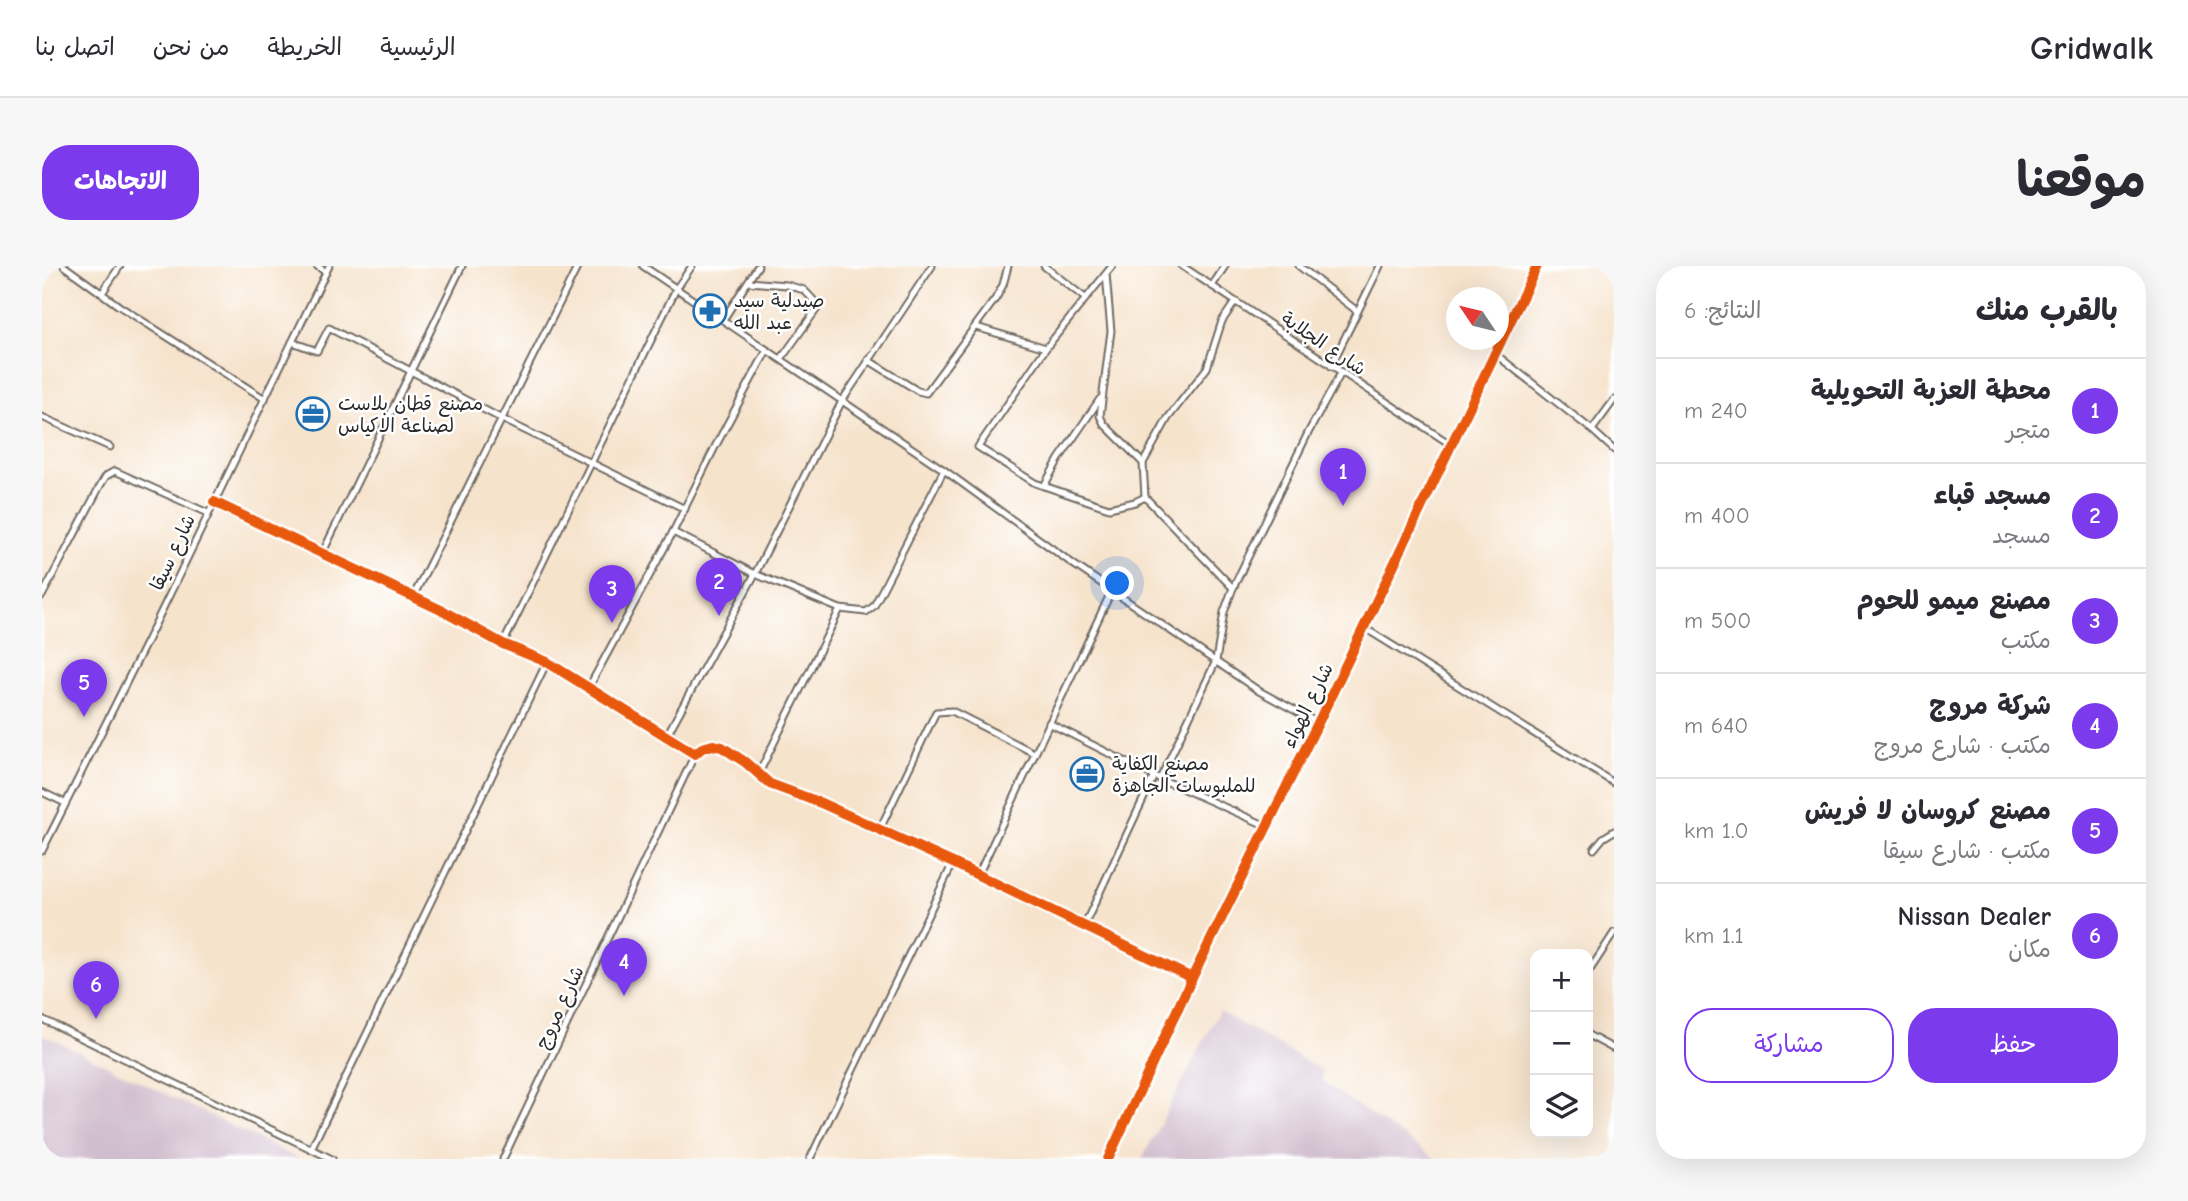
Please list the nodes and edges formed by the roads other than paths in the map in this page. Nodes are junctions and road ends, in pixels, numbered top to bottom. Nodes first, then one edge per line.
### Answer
1 (64, 266) edge
2 (120, 266) edge
3 (317, 266) edge
4 (462, 266) edge
5 (578, 266) edge
6 (643, 266) edge
7 (692, 266) edge
8 (758, 266) edge
9 (932, 266) edge
10 (1008, 266) edge
11 (1044, 266) edge
12 (1112, 266) edge
13 (1182, 266) edge
14 (1225, 266) edge
15 (1299, 266) edge
16 (1312, 266) edge
17 (1380, 266) edge
18 (1537, 266) edge
19 (328, 269) edge
20 (1106, 274) junction
21 (1312, 277) junction
22 (748, 282) junction
23 (1212, 286) junction
24 (676, 289) junction
25 (102, 293) junction
26 (1084, 298) junction
27 (1236, 302) junction
28 (1357, 311) junction
29 (723, 320) junction
30 (976, 327) junction
31 (292, 342) junction
32 (1046, 348) junction
33 (767, 350) junction
34 (1494, 353) junction
35 (781, 359) junction
36 (868, 359) junction
37 (1331, 366) junction
38 (411, 372) junction
39 (1341, 373) junction
40 (1102, 397) junction
41 (265, 399) junction
42 (1614, 400) edge
43 (842, 401) junction
44 (42, 416) edge
45 (502, 419) junction
46 (1592, 430) junction
47 (1450, 444) junction
48 (110, 447) dead end
49 (1614, 450) edge
50 (1143, 463) junction
51 (590, 464) junction
52 (944, 470) junction
53 (1044, 486) junction
54 (1145, 497) junction
55 (214, 502) junction
56 (684, 509) junction
57 (208, 513) junction
58 (673, 532) junction
59 (323, 554) junction
60 (755, 574) junction
61 (1233, 588) junction
62 (1111, 590) junction
63 (42, 596) edge
64 (413, 597) junction
65 (840, 609) junction
66 (1363, 627) junction
67 (503, 644) junction
68 (1216, 661) junction
69 (547, 662) junction
70 (589, 688) junction
71 (1049, 723) junction
72 (1318, 723) junction
73 (667, 736) junction
74 (1034, 753) junction
75 (695, 754) junction
76 (758, 775) junction
77 (1157, 778) junction
78 (1614, 783) edge
79 (42, 792) edge
80 (65, 803) junction
81 (1268, 826) junction
82 (879, 831) junction
83 (1614, 831) edge
84 (1594, 849) dead end
85 (42, 850) edge
86 (953, 863) junction
87 (978, 875) junction
88 (1084, 926) junction
89 (1614, 933) edge
90 (1593, 965) edge
91 (1192, 978) junction
92 (42, 1019) edge
93 (1593, 1038) edge
94 (1614, 1049) edge
95 (310, 1149) junction
96 (332, 1159) edge
97 (503, 1159) edge
98 (810, 1159) edge
99 (1108, 1159) edge

1 - 25 street
2 - 25 street
3 - 19 street
4 - 38 street
5 - 45 street
6 - 24 street
7 - 24 street
8 - 22 street
9 - 36 street
10 - 30 street
11 - 26 street
12 - 20 street
13 - 23 street, شارع الجلابة
14 - 23 street
15 - 21 street
16 - 21 street
17 - 28 street
18 - 34 street, شارع الهواء
19 - 31 street, شارع سيقا
20 - 26 street
20 - 40 street
21 - 28 street
22 - 29 street
22 - 35 street
23 - 27 street, شارع الجلابة
24 - 29 street
24 - 51 street
25 - 41 street
26 - 32 street
27 - 37 street, شارع الجلابة
27 - 50 street
28 - 37 street
29 - 33 street
30 - 32 street
30 - 36 street
31 - 38 street
31 - 41 street, شارع سيقا
32 - 53 street
33 - 35 street
33 - 56 street
34 - 46 street
34 - 47 street, شارع الهواء
35 - 43 street
36 - 43 street
37 - 39 street, شارع الجلابة
38 - 45 street
38 - 59 street
39 - 47 street, شارع الجلابة
39 - 61 street
40 - 50 street
40 - 53 street
41 - 55 street, شارع سيقا
42 - 46 street
43 - 52 street
43 - 60 street
44 - 48 street
45 - 51 street
45 - 64 street
46 - 49 street
47 - 66 street, شارع الهواء
50 - 54 street
51 - 56 street
51 - 67 street
52 - 62 street
52 - 65 street
53 - 54 street
54 - 61 street
55 - 57 street, شارع سيقا
55 - 59 street
56 - 58 street
57 - 63 street
57 - 80 street, شارع سيقا
58 - 60 street
58 - 70 street
59 - 64 street
60 - 65 street
60 - 73 street
61 - 68 street
62 - 68 street
62 - 71 street
64 - 67 street
65 - 76 street
66 - 72 street, شارع الهواء
66 - 78 street
67 - 69 street
68 - 72 street
68 - 77 street
69 - 70 street
69 - 95 street
70 - 73 street
71 - 74 street
71 - 77 street
72 - 81 street, شارع الهواء
73 - 75 street
74 - 82 street
74 - 87 street
75 - 76 street
75 - 97 street, شارع مروج
76 - 82 street
77 - 81 street
77 - 88 street
79 - 80 street
80 - 85 street, شارع سيقا
81 - 91 street, شارع الهواء
82 - 86 street
83 - 84 street
86 - 87 street
86 - 98 street
87 - 88 street
88 - 91 street
89 - 90 street
91 - 99 street, شارع الهواء
92 - 95 street
93 - 94 street
95 - 96 street

